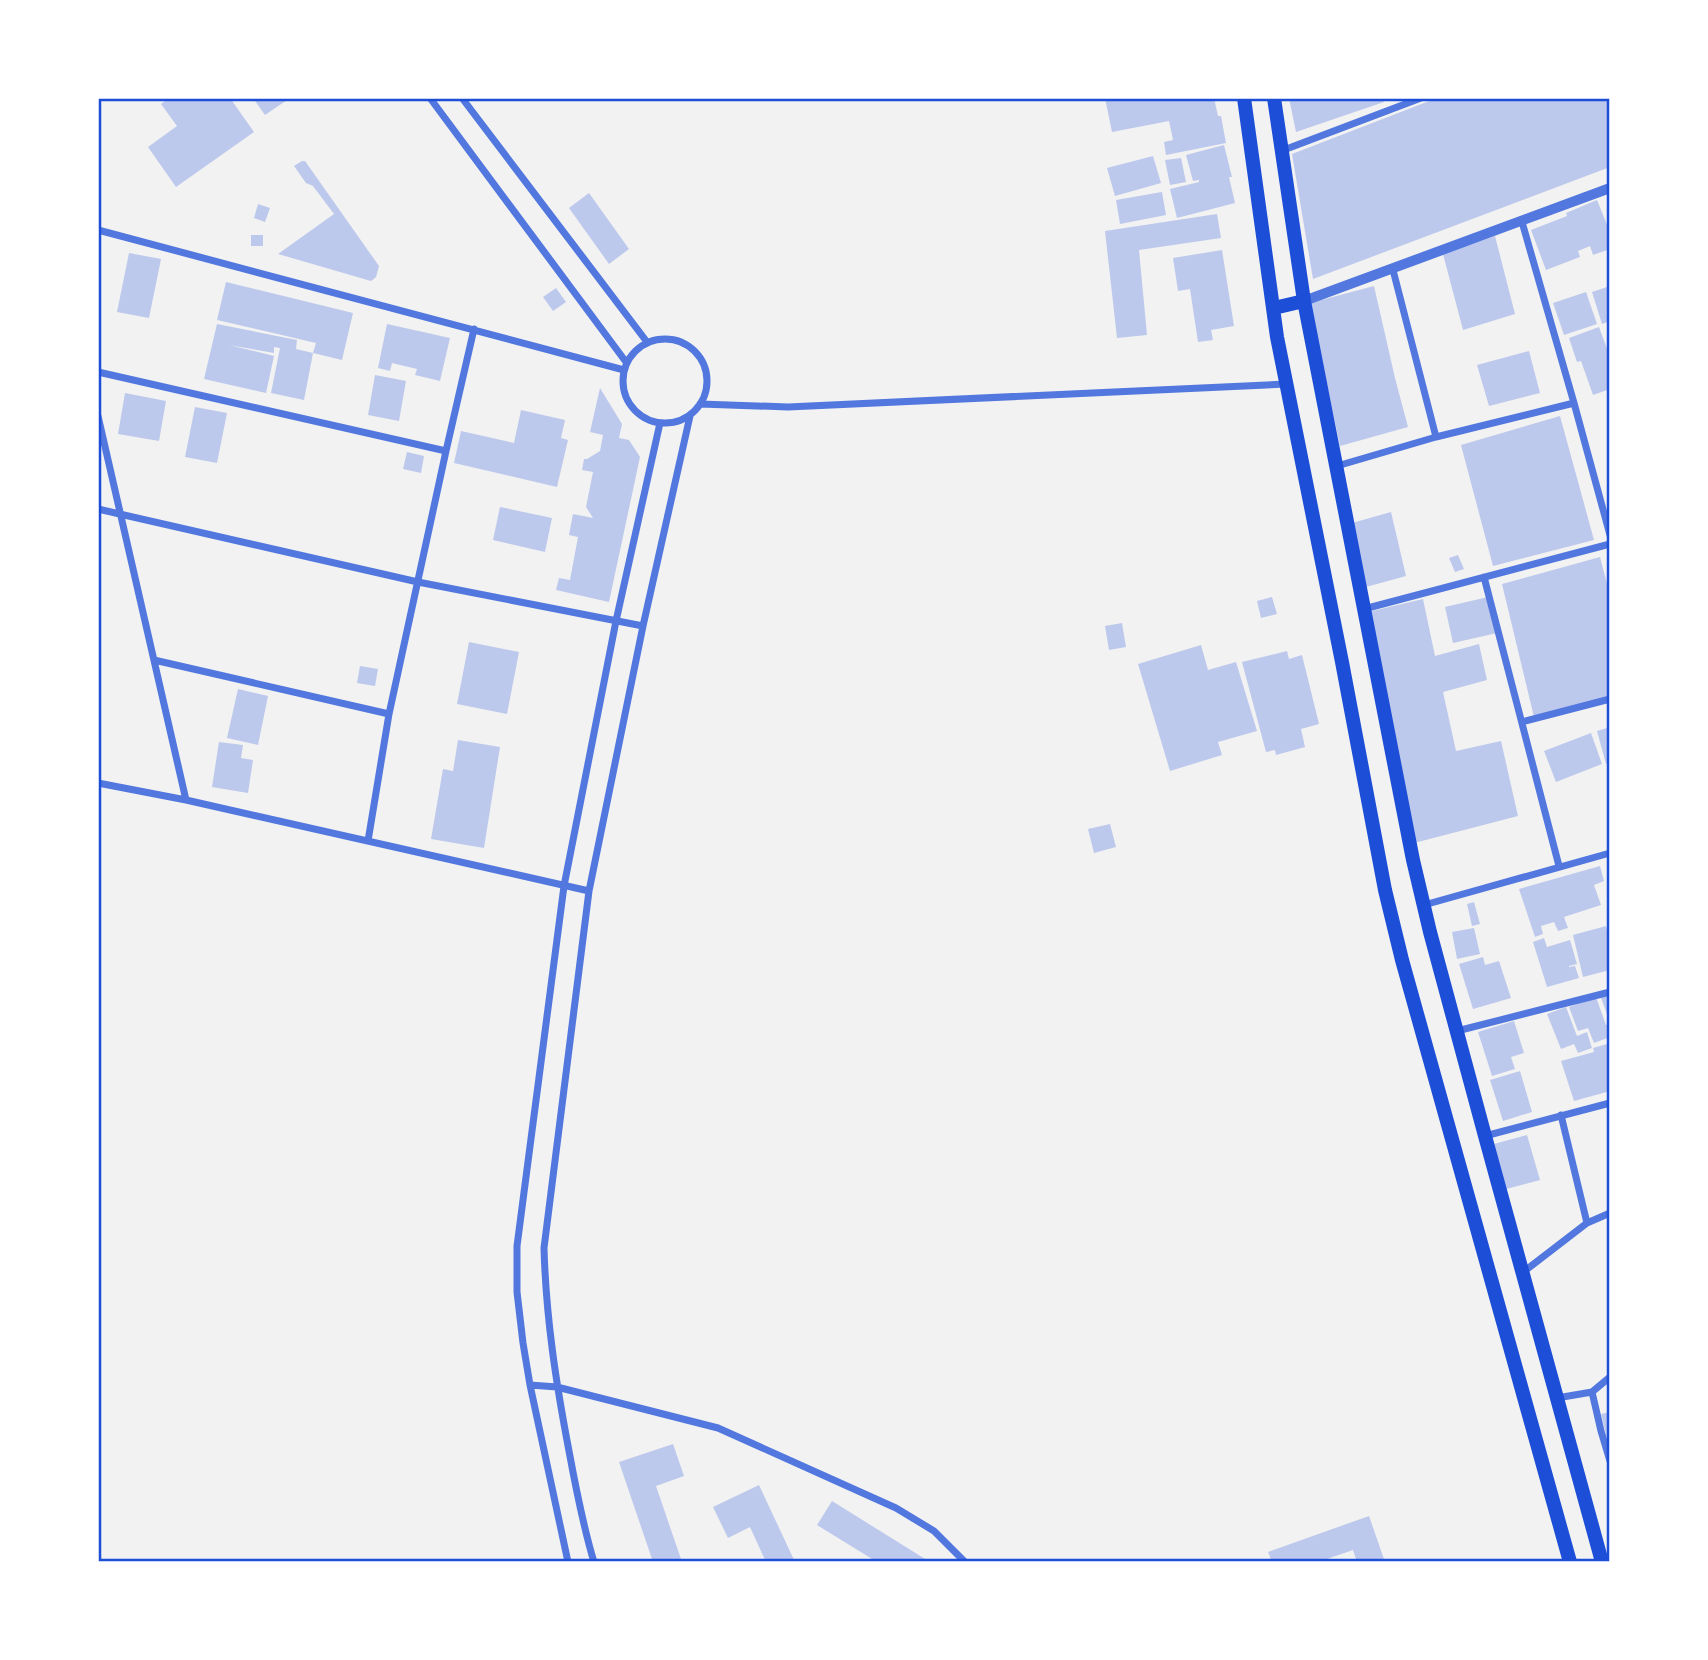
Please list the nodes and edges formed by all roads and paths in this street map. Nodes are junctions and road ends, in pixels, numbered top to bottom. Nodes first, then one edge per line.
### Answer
1 (430, 98) edge
2 (462, 98) edge
3 (1244, 98) edge
4 (1274, 98) edge
5 (1421, 98) edge
6 (1281, 151) junction
7 (1610, 188) edge
8 (1522, 222) junction
9 (98, 230) edge
10 (1393, 270) junction
11 (1304, 301) junction
12 (1273, 308) junction
13 (474, 329) junction
14 (647, 342) junction
15 (625, 366) junction
16 (98, 372) edge
17 (1287, 384) junction
18 (1574, 402) junction
19 (701, 404) junction
20 (690, 415) junction
21 (98, 416) edge
22 (660, 423) junction
23 (1436, 437) junction
24 (446, 451) junction
25 (1336, 466) junction
26 (98, 509) edge
27 (120, 514) junction
28 (1610, 535) edge
29 (1610, 544) edge
30 (1484, 577) junction
31 (418, 582) junction
32 (1363, 609) junction
33 (616, 621) junction
34 (643, 626) junction
35 (154, 660) junction
36 (1610, 699) edge
37 (389, 714) junction
38 (1522, 722) junction
39 (98, 783) edge
40 (186, 800) junction
41 (368, 841) junction
42 (1610, 853) edge
43 (1559, 866) junction
44 (564, 886) junction
45 (589, 891) junction
46 (1423, 905) junction
47 (1610, 992) edge
48 (1457, 1031) junction
49 (1610, 1103) edge
50 (1561, 1115) junction
51 (1485, 1136) junction
52 (1610, 1213) edge
53 (1587, 1223) junction
54 (1522, 1274) junction
55 (1610, 1377) edge
56 (530, 1385) junction
57 (556, 1387) junction
58 (1592, 1392) junction
59 (1557, 1398) junction
60 (1610, 1461) edge
61 (568, 1562) edge
62 (594, 1562) edge
63 (965, 1562) edge
64 (1570, 1562) edge
65 (1602, 1562) edge

1 - 15 street
2 - 14 street
3 - 12 main road
4 - 6 main road
5 - 6 street
6 - 11 main road
7 - 8 street
8 - 10 street
8 - 18 street
9 - 13 street
10 - 11 street
10 - 23 street
11 - 12 main road
11 - 25 main road
12 - 17 main road
13 - 15 street
13 - 24 street
14 - 15 street
14 - 19 street
15 - 22 street
16 - 24 street
17 - 19 street
17 - 64 main road
18 - 23 street
18 - 28 street
19 - 20 street
20 - 22 street
20 - 34 street
21 - 27 street
22 - 33 street
23 - 25 street
24 - 31 street
25 - 32 main road
26 - 27 street
27 - 31 street
27 - 35 street
29 - 30 street
30 - 32 street
30 - 38 street
31 - 33 street
31 - 37 street
32 - 46 main road
33 - 34 street
33 - 44 street
34 - 45 street
35 - 37 street
35 - 40 street
36 - 38 street
37 - 41 street
38 - 43 street
39 - 40 street
40 - 41 street
41 - 44 street
42 - 43 street
43 - 46 street
44 - 45 street
44 - 56 street
45 - 57 street
46 - 48 main road
47 - 48 street
48 - 51 main road
49 - 50 street
50 - 51 street
50 - 53 street
51 - 54 main road
52 - 53 street
53 - 54 street
54 - 59 main road
55 - 58 street
56 - 57 street
56 - 61 street
57 - 62 street
57 - 63 street
58 - 59 street
58 - 60 street
59 - 65 main road

